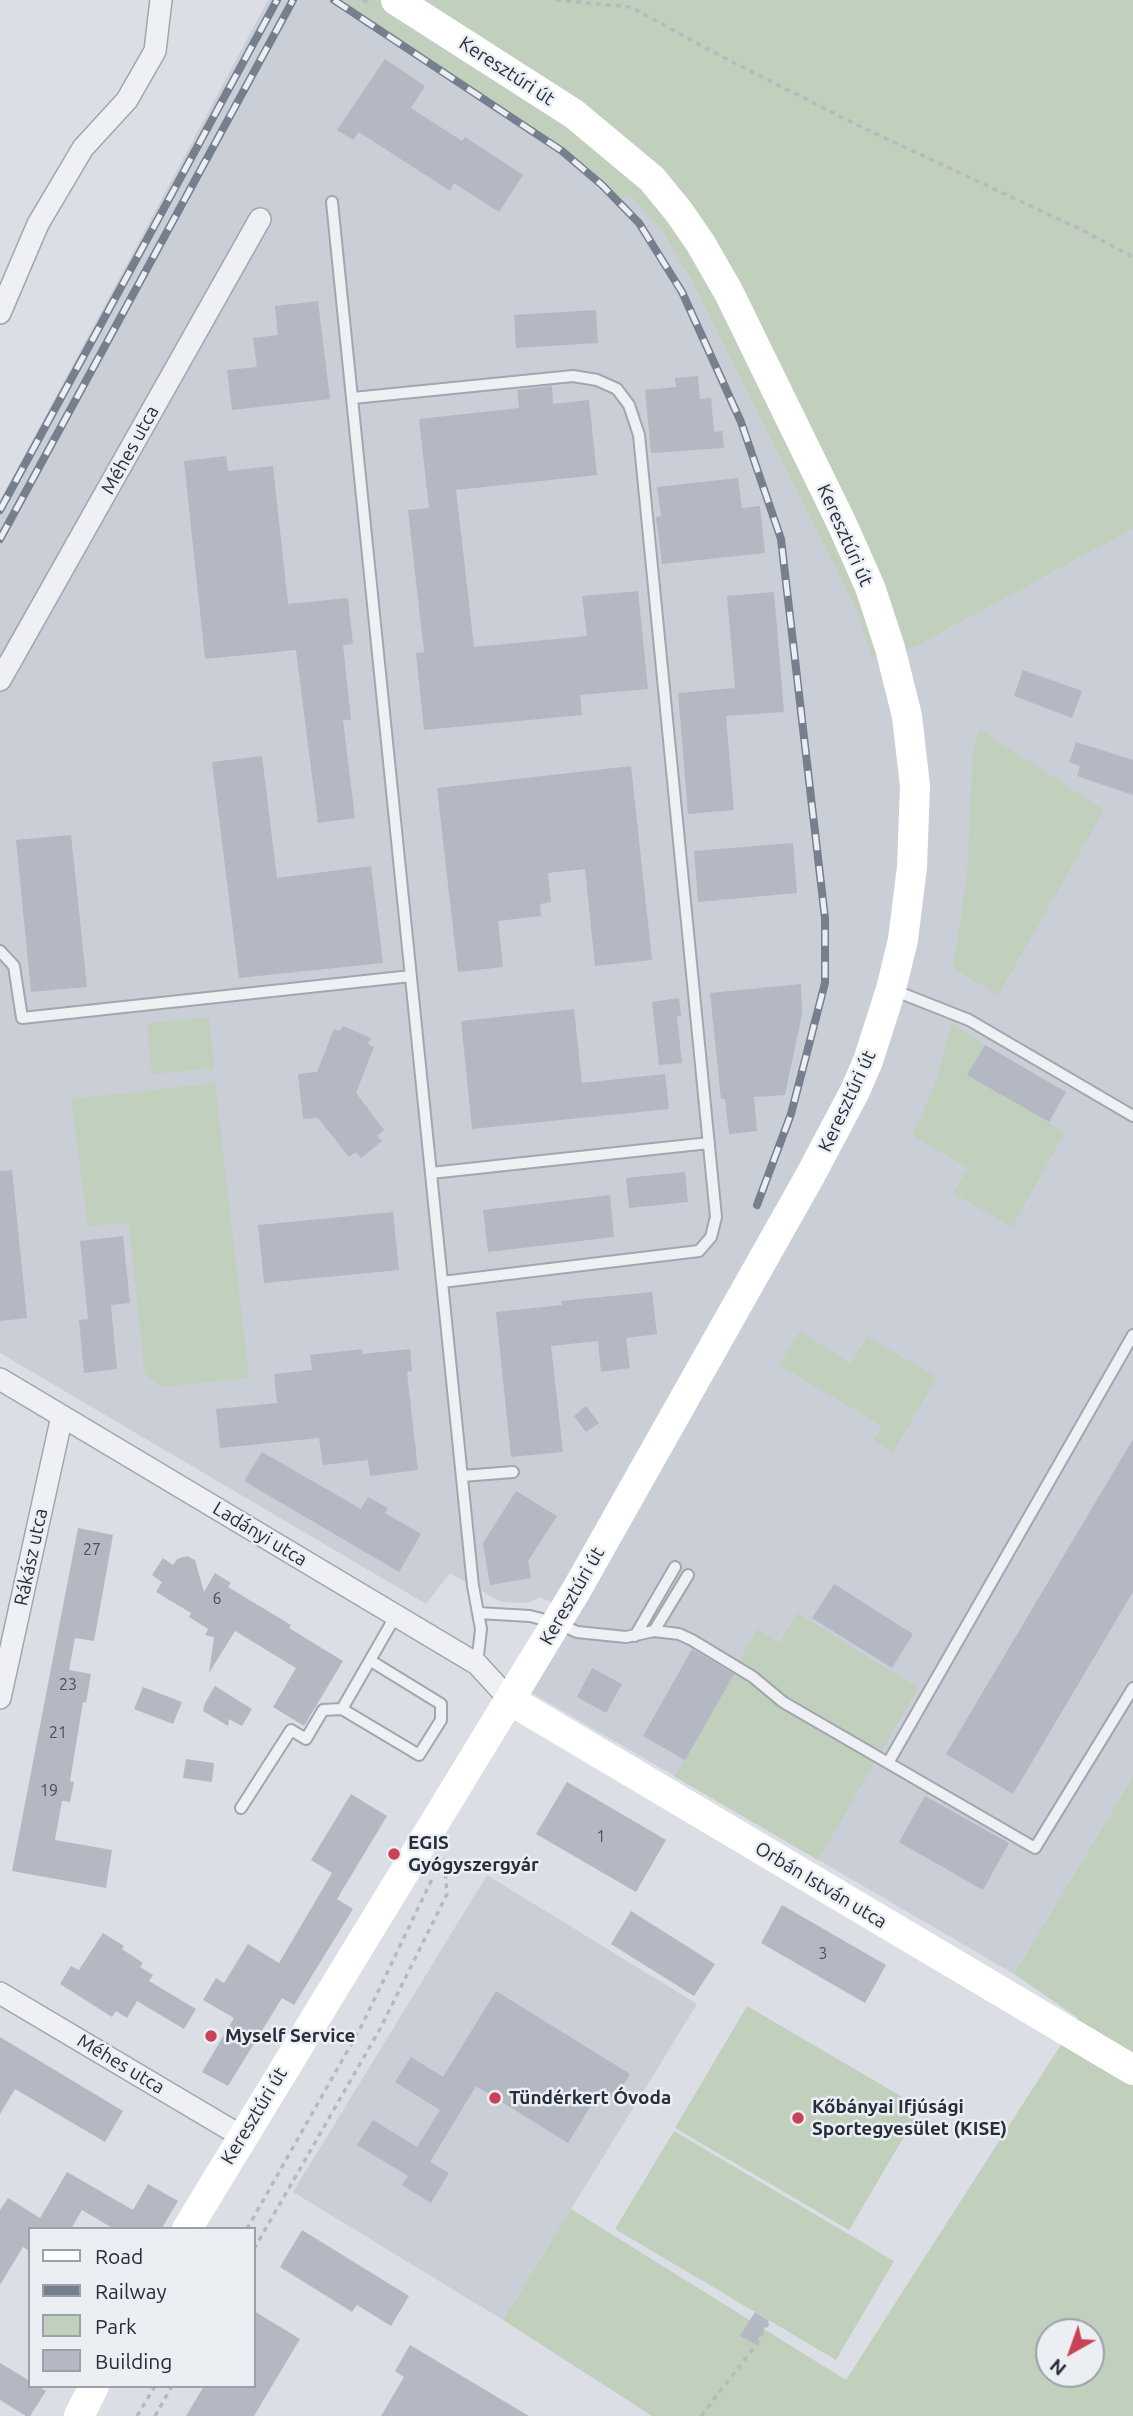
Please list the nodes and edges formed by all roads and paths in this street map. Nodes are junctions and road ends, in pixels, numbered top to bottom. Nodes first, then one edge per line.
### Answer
1 (160, 0) edge
2 (363, 0) edge
3 (556, 0) edge
4 (385, 4) edge
5 (332, 202) dead end
6 (260, 219) dead end
7 (1133, 257) edge
8 (0, 313) edge
9 (353, 398) junction
10 (0, 680) edge
11 (0, 951) edge
12 (411, 976) junction
13 (891, 989) junction
14 (1133, 1116) edge
15 (709, 1143) junction
16 (431, 1173) junction
17 (442, 1282) junction
18 (1133, 1335) edge
19 (0, 1379) edge
20 (62, 1416) junction
21 (513, 1472) dead end
22 (462, 1476) junction
23 (675, 1567) dead end
24 (688, 1575) dead end
25 (478, 1613) junction
26 (396, 1615) junction
27 (557, 1623) junction
28 (654, 1631) junction
29 (635, 1636) junction
30 (370, 1661) junction
31 (477, 1664) junction
32 (1133, 1688) edge
33 (0, 1698) edge
34 (510, 1700) junction
35 (342, 1709) junction
36 (888, 1763) junction
37 (241, 1808) dead end
38 (0, 1993) edge
39 (1133, 2070) edge
40 (242, 2136) junction
41 (188, 2227) edge
42 (248, 2227) edge
43 (256, 2246) edge
44 (769, 2321) dead end
45 (93, 2388) edge
46 (154, 2388) edge
47 (171, 2388) edge
48 (79, 2416) edge
49 (137, 2416) edge
50 (155, 2416) edge
51 (701, 2416) edge

1 - 8 street
2 - 4 path
3 - 7 path
4 - 13 main road, Keresztúri út
5 - 9 lane
6 - 10 street, Méhes utca
9 - 12 lane
9 - 15 lane
11 - 12 lane
12 - 16 lane
13 - 14 lane
13 - 27 main road, Keresztúri út
15 - 16 lane
15 - 17 lane
16 - 17 lane
17 - 22 lane
18 - 36 lane
19 - 20 street, Ladányi utca
20 - 26 street, Ladányi utca
20 - 33 street, Rákász utca
21 - 22 lane
22 - 25 lane
23 - 29 lane
24 - 28 lane
25 - 27 lane
25 - 31 lane
26 - 30 lane
26 - 31 street, Ladányi utca
27 - 29 lane
27 - 34 main road, Keresztúri út
28 - 29 lane
28 - 36 lane
30 - 35 lane
30 - 35 lane
31 - 34 street, Ladányi utca
32 - 36 lane
34 - 39 main road, Orbán István utca
34 - 40 main road, Keresztúri út
35 - 37 lane
38 - 40 street, Méhes utca
40 - 41 main road, Keresztúri út
42 - 43 path
44 - 51 path
45 - 48 main road
46 - 49 path
47 - 50 path

